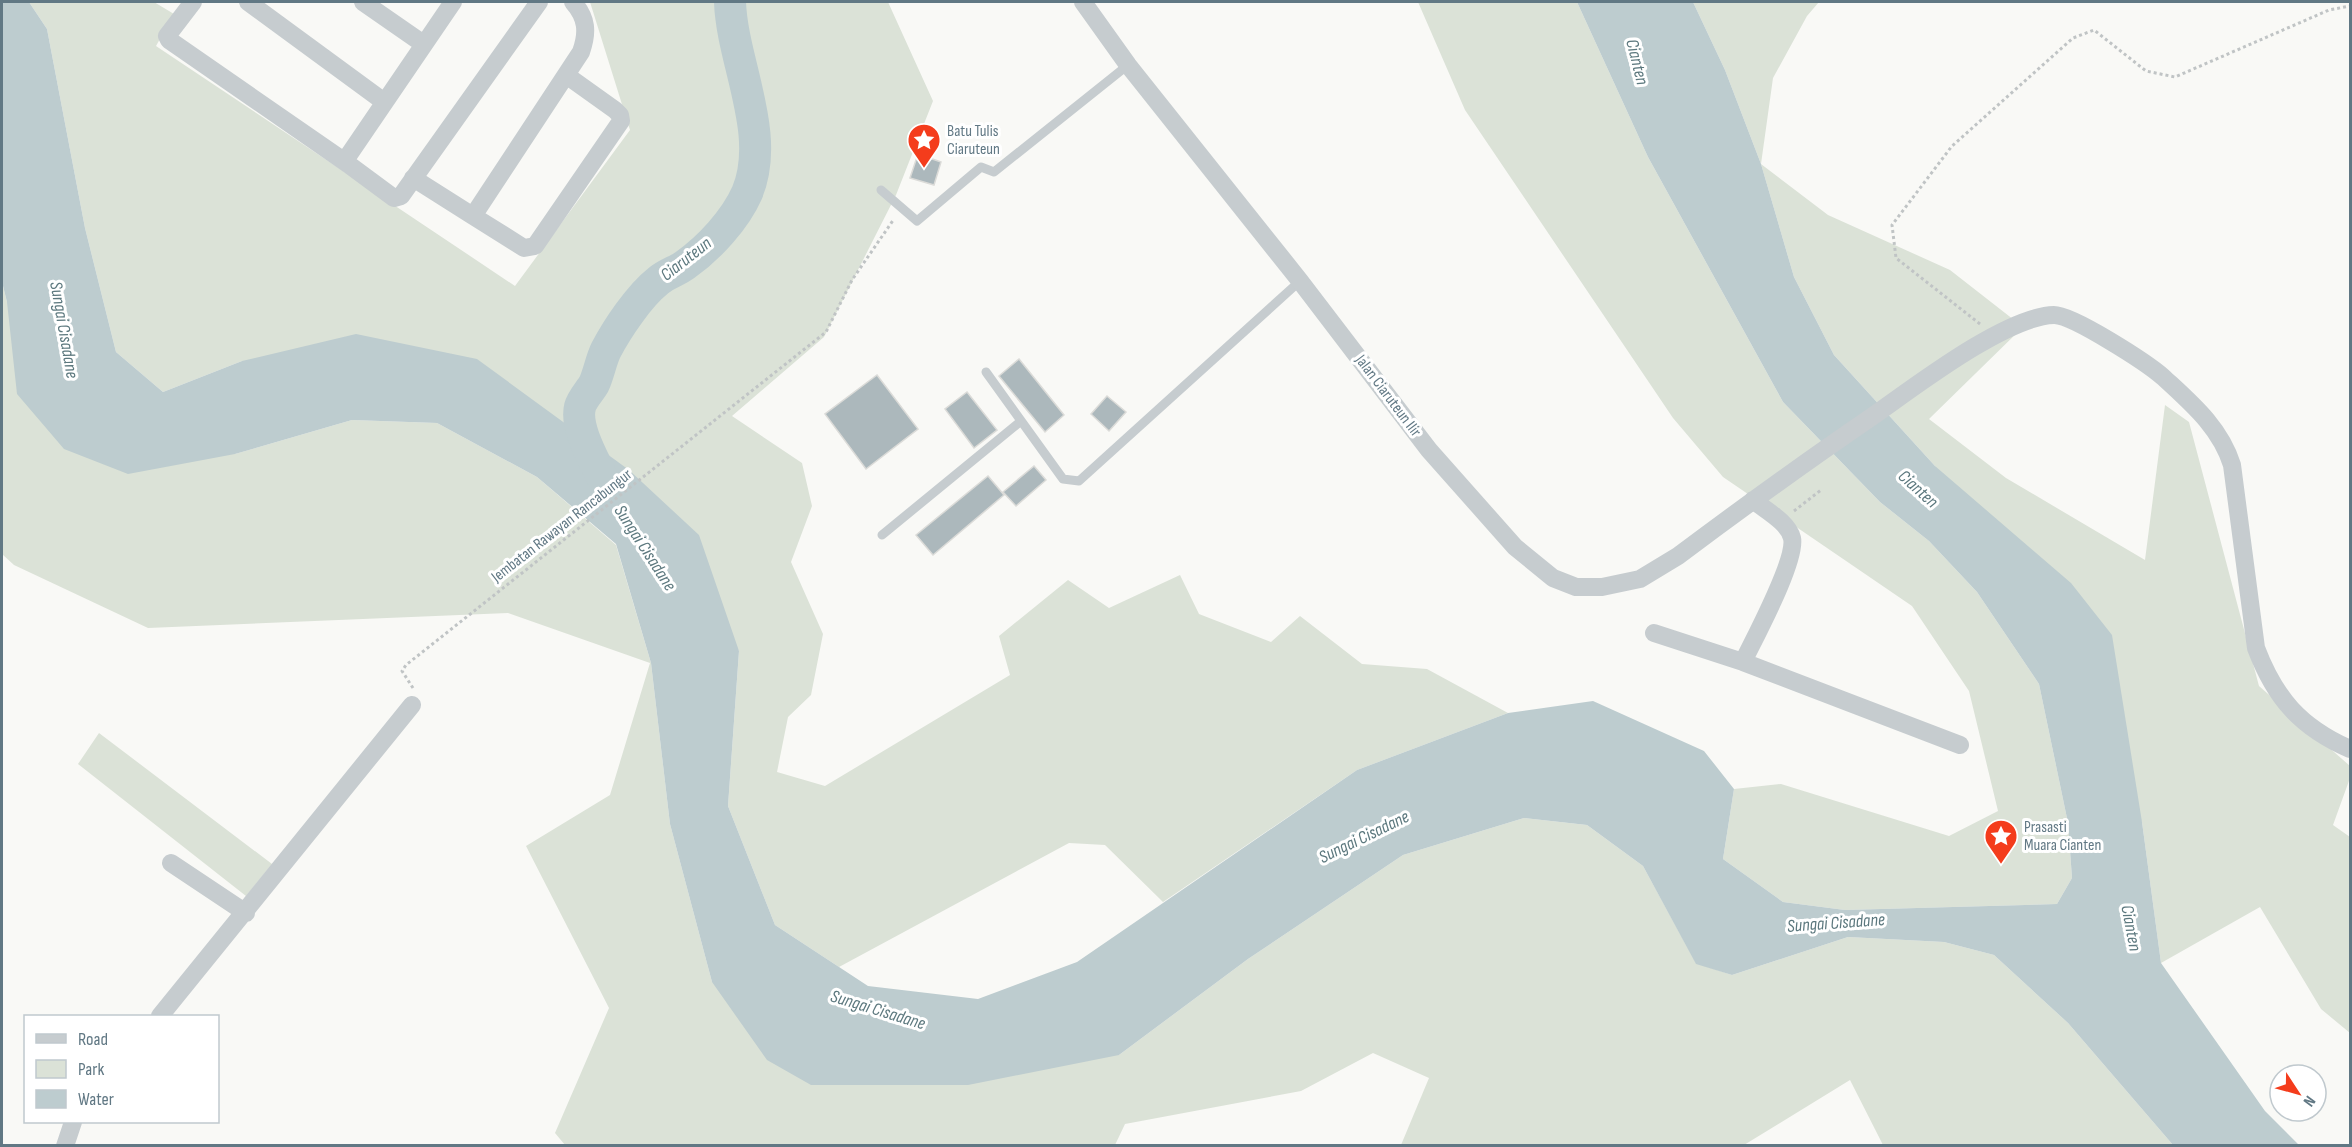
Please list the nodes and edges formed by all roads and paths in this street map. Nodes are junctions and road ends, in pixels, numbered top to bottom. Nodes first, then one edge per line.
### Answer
1 (194, 2) edge
2 (248, 2) edge
3 (363, 2) edge
4 (453, 2) edge
5 (539, 2) edge
6 (573, 2) edge
7 (1083, 2) edge
8 (2350, 6) edge
9 (422, 43) junction
10 (1128, 65) junction
11 (566, 75) junction
12 (383, 101) junction
13 (348, 164) junction
14 (413, 178) junction
15 (881, 190) dead end
16 (901, 208) junction
17 (473, 216) junction
18 (1300, 281) junction
19 (1996, 336) junction
20 (986, 372) dead end
21 (1021, 421) junction
22 (1821, 490) dead end
23 (1753, 500) junction
24 (1780, 522) junction
25 (882, 535) dead end
26 (1654, 633) dead end
27 (1743, 662) junction
28 (412, 705) joint
29 (1960, 745) dead end
30 (2350, 749) edge
31 (171, 863) dead end
32 (246, 913) junction
33 (162, 1015) edge
34 (73, 1123) edge
35 (65, 1146) edge

1 - 13 street
2 - 12 street
3 - 9 street
4 - 9 street
5 - 14 street
6 - 11 street
7 - 10 street, Jalan Ciaruteun Ilir
8 - 19 path
9 - 12 street
10 - 16 lane
10 - 18 street, Jalan Ciaruteun Ilir
11 - 17 street
11 - 17 street
12 - 13 street
13 - 14 street
14 - 17 street
15 - 16 lane
16 - 28 path, Jembatan Rawayan Rancabungur
18 - 21 lane
18 - 23 street, Jalan Ciaruteun Ilir
19 - 23 street, Jalan Ciaruteun Ilir
19 - 30 street, Jalan Ciaruteun Ilir
20 - 21 lane
21 - 25 lane
22 - 24 path
23 - 24 street
24 - 27 street
26 - 27 street
27 - 29 street
28 - 32 street
31 - 32 street
32 - 33 street
34 - 35 street

